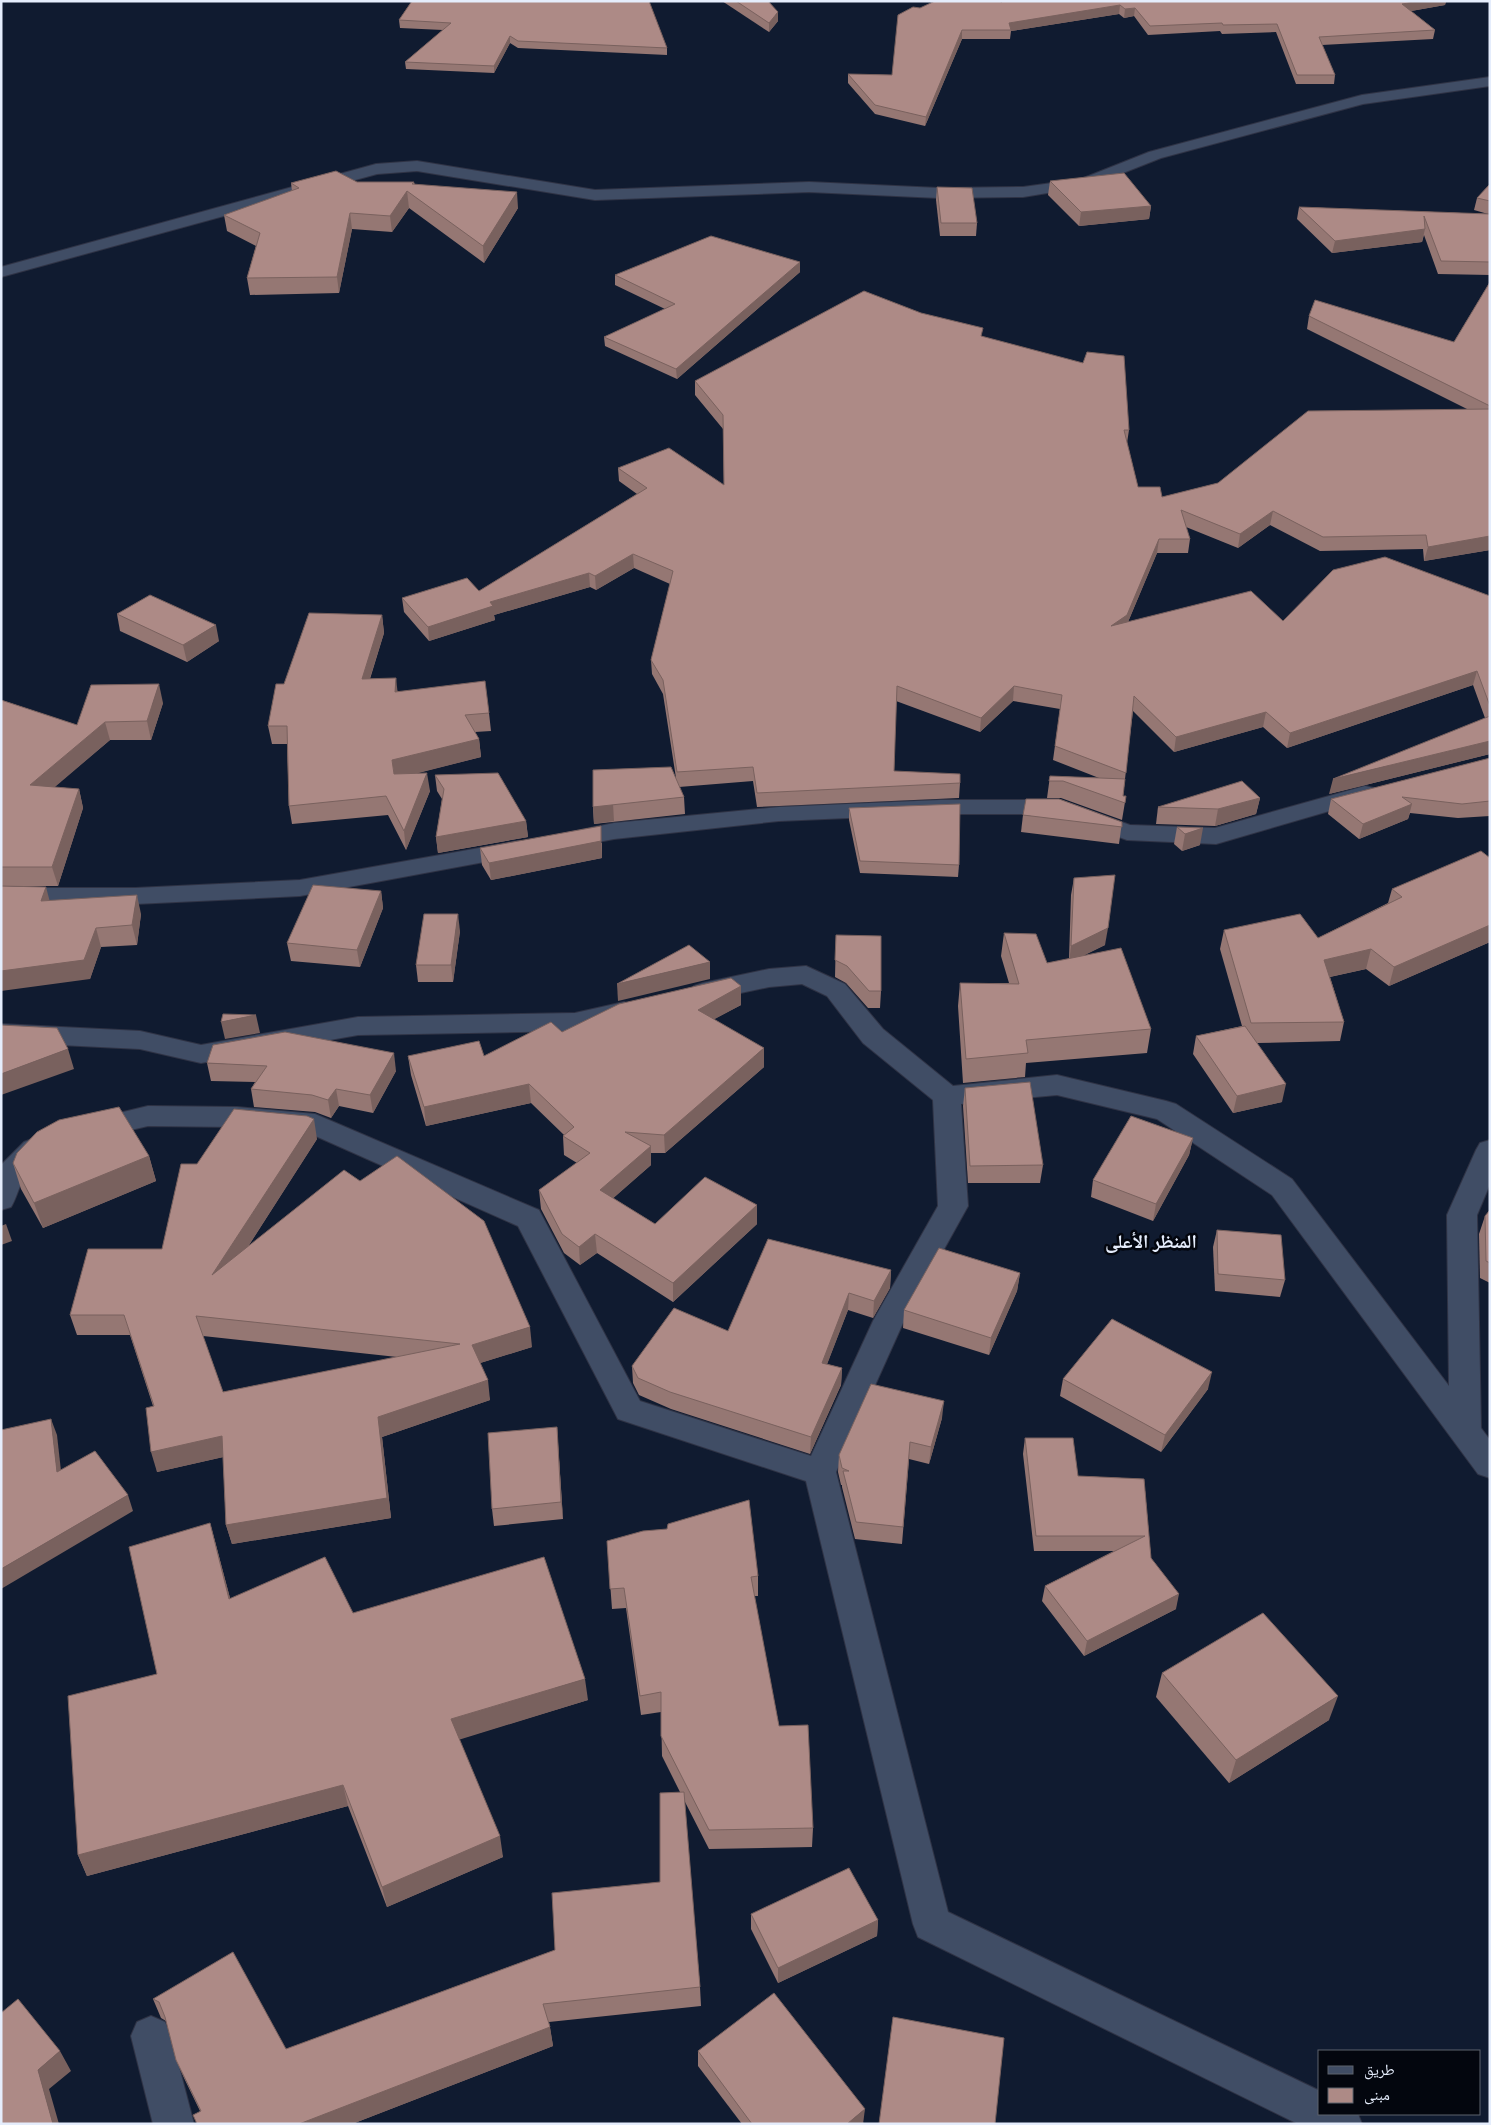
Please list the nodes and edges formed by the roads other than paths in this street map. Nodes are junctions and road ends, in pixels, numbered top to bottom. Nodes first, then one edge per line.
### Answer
1 (1490, 80) edge
2 (1, 272) edge
3 (1386, 788) edge
4 (1, 896) edge
5 (681, 998) edge
6 (652, 1004) edge
7 (1, 1033) edge
8 (947, 1096) junction
9 (1490, 1150) edge
10 (1, 1199) edge
11 (1465, 1432) junction
12 (1490, 1466) edge
13 (820, 1472) junction
14 (150, 2036) dead end
15 (1318, 2112) edge
16 (1325, 2115) edge
17 (174, 2124) edge
18 (1342, 2124) edge

1 - 2 street
3 - 4 street
5 - 8 street
6 - 7 street
8 - 11 street
8 - 13 street
9 - 11 street
10 - 13 street
11 - 12 street
13 - 15 street
14 - 17 street
16 - 18 street

